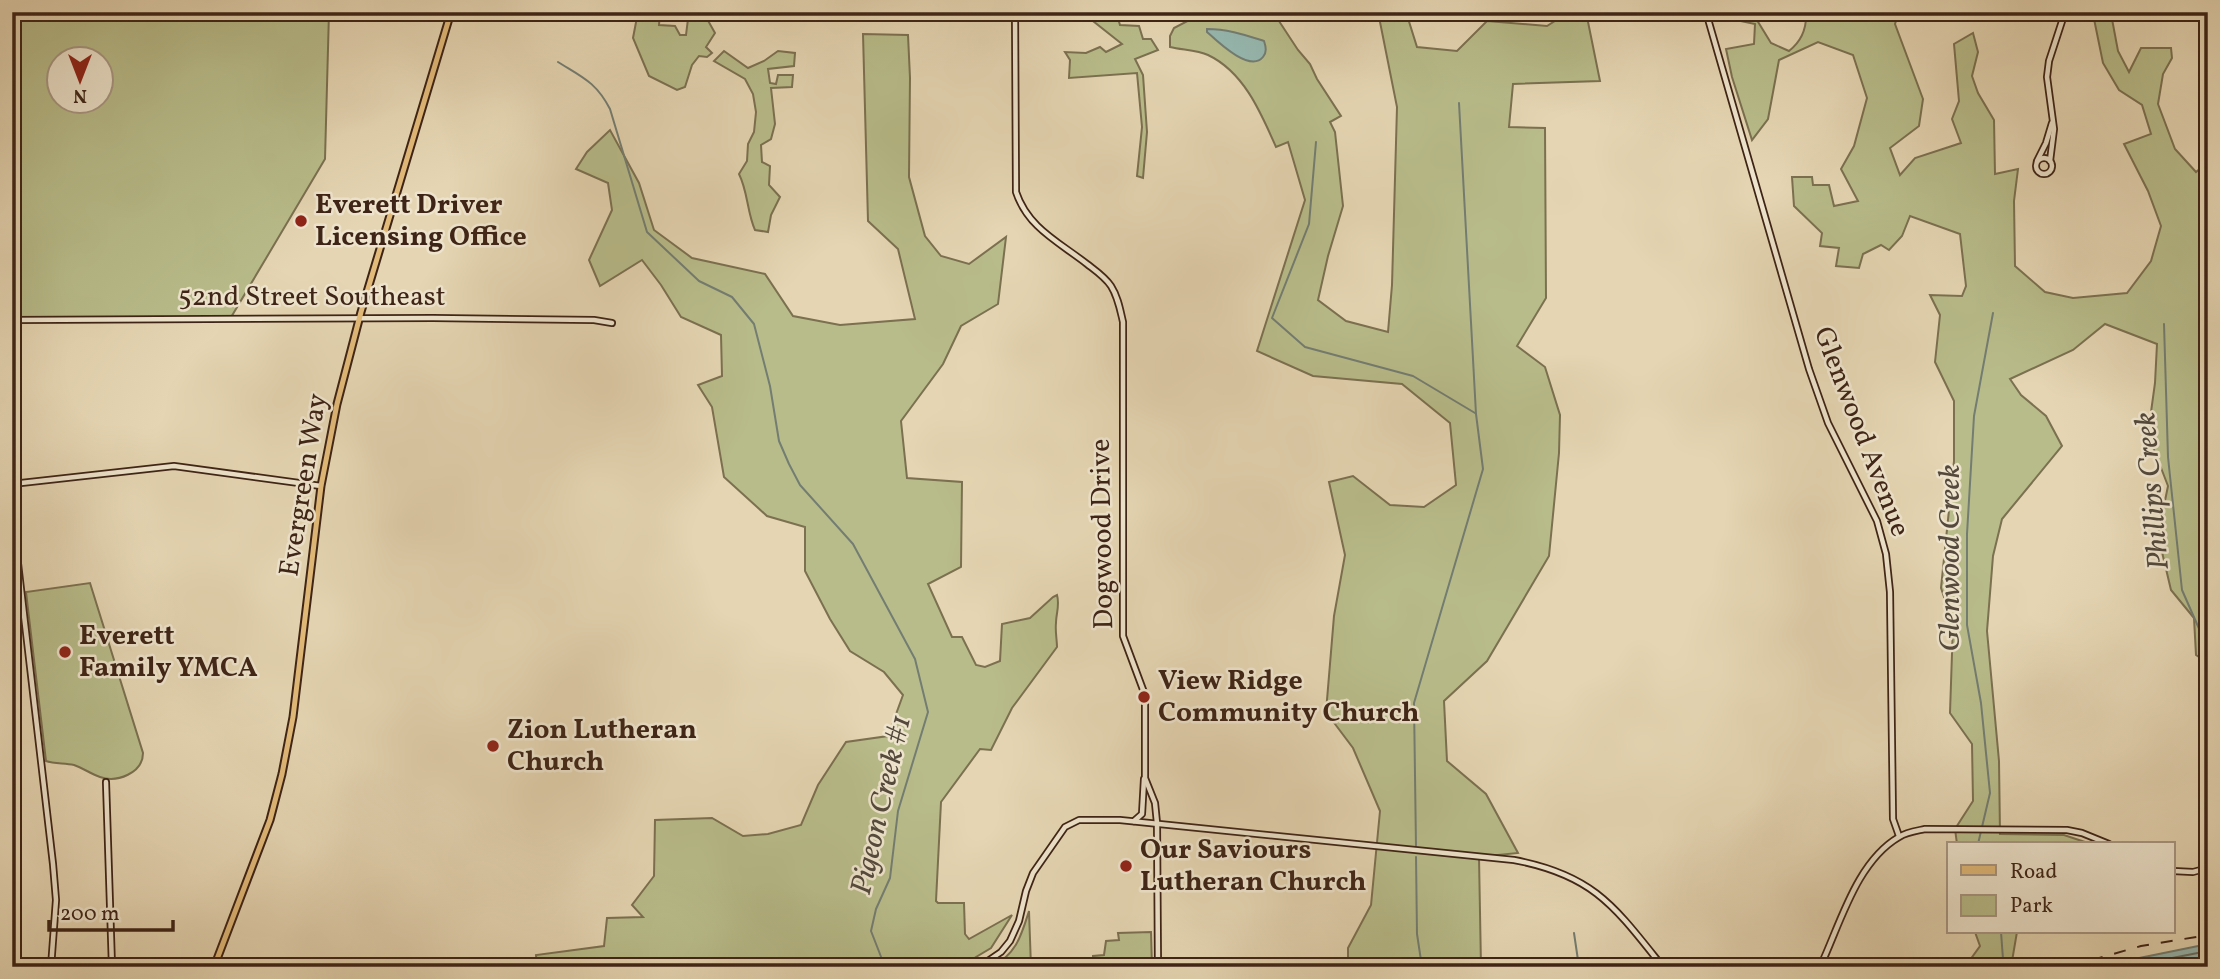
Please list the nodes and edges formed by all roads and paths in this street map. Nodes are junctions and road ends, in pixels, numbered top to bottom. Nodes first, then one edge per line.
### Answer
1 (451, 12) edge
2 (1015, 12) edge
3 (1706, 12) edge
4 (2065, 12) edge
5 (2052, 123) junction
6 (2037, 161) junction
7 (2050, 161) junction
8 (360, 318) junction
9 (12, 320) edge
10 (611, 323) dead end
11 (12, 484) edge
12 (321, 486) junction
13 (12, 512) edge
14 (1144, 778) junction
15 (106, 782) dead end
16 (1132, 821) junction
17 (1157, 823) junction
18 (1899, 836) junction
19 (2104, 842) edge
20 (2208, 868) edge
21 (2174, 871) edge
22 (51, 967) edge
23 (113, 967) edge
24 (214, 967) edge
25 (979, 967) edge
26 (1158, 967) edge
27 (1663, 967) edge
28 (1820, 967) edge

1 - 8 main road, Evergreen Way
2 - 14 street, Dogwood Drive
3 - 18 street, Glenwood Avenue
4 - 5 street
5 - 6 street
5 - 7 street
6 - 7 street
6 - 7 street
8 - 9 street, 52nd Street Southeast
8 - 10 street, 52nd Street Southeast
8 - 12 main road, Evergreen Way
11 - 12 street
12 - 24 main road, Evergreen Way
13 - 22 street
14 - 16 street
14 - 17 street, Dogwood Drive
15 - 23 street
16 - 17 street
16 - 25 street
17 - 26 street, Dogwood Drive
17 - 27 street
18 - 19 street
18 - 28 street
20 - 21 street

